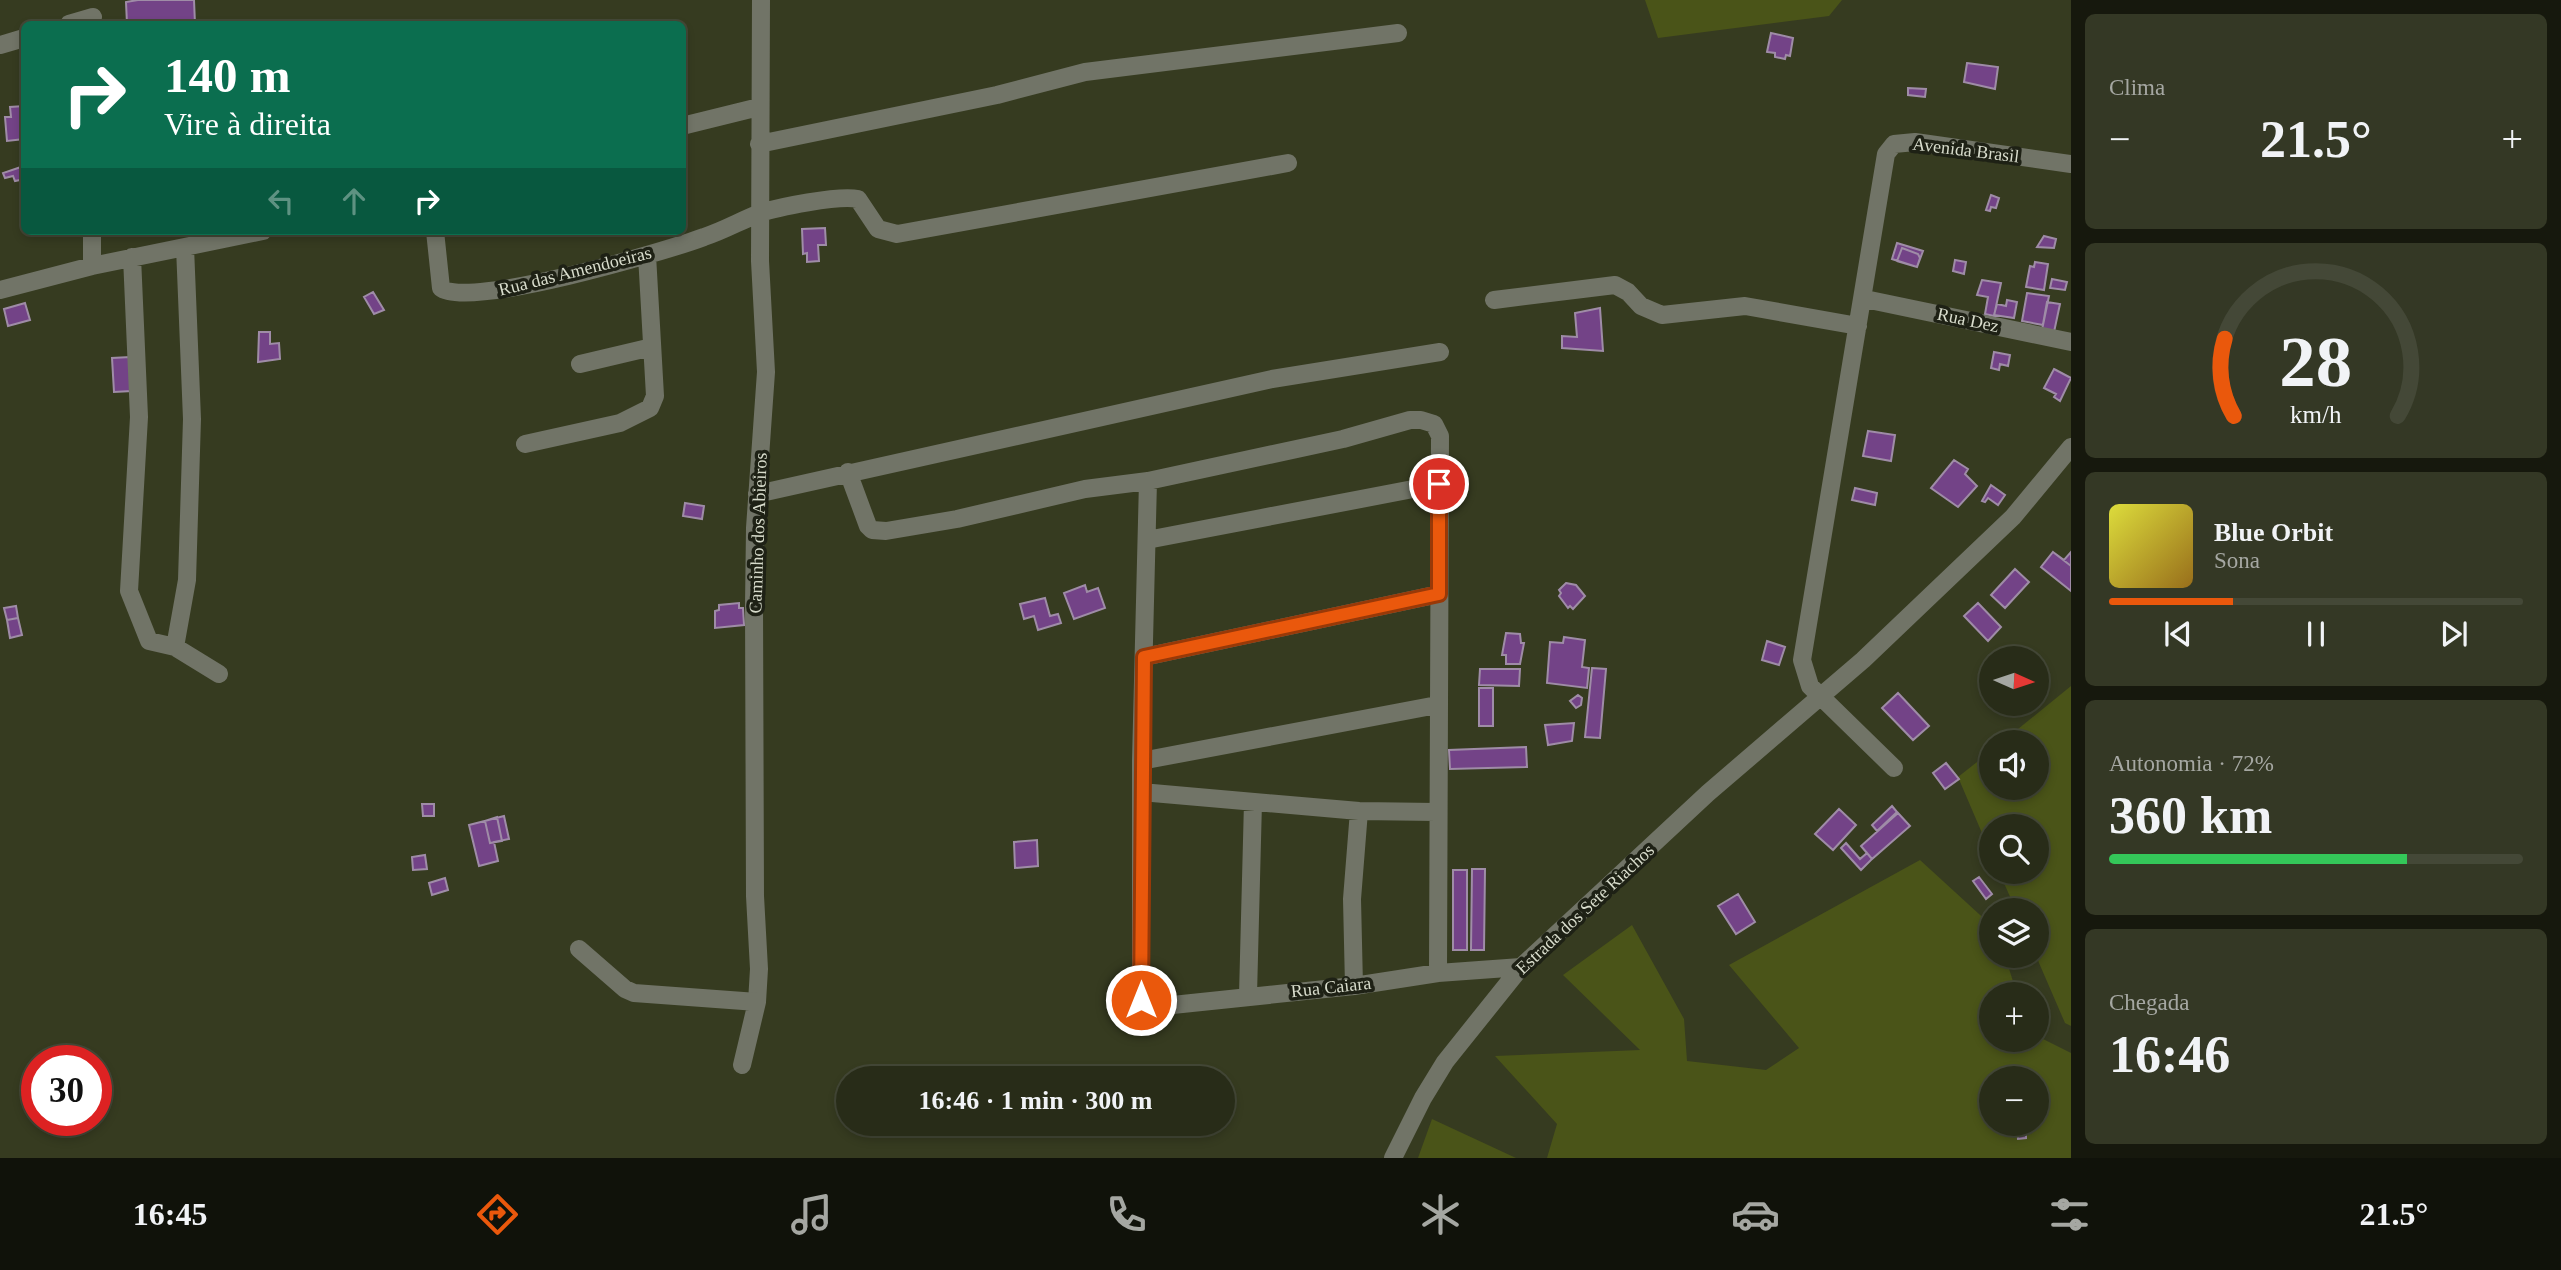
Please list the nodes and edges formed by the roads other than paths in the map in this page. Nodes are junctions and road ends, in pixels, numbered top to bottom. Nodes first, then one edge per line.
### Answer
1 (761, 0) edge
2 (94, 14) edge
3 (76, 21) edge
4 (1398, 33) dead end
5 (21, 39) edge
6 (0, 46) edge
7 (759, 107) junction
8 (686, 125) edge
9 (759, 144) junction
10 (1288, 163) dead end
11 (2071, 164) edge
12 (760, 213) junction
13 (92, 235) edge
14 (243, 235) edge
15 (435, 235) edge
16 (186, 247) junction
17 (647, 254) junction
18 (132, 257) junction
19 (92, 266) junction
20 (0, 290) edge
21 (1865, 299) junction
22 (1494, 300) dead end
23 (1858, 326) junction
24 (2071, 341) edge
25 (652, 346) junction
26 (1440, 352) dead end
27 (580, 364) dead end
28 (525, 443) dead end
29 (2071, 447) edge
30 (848, 472) junction
31 (1148, 481) junction
32 (1439, 484) junction
33 (757, 494) junction
34 (1147, 540) junction
35 (1439, 594) junction
36 (175, 647) junction
37 (1144, 657) junction
38 (219, 674) dead end
39 (1819, 695) junction
40 (1437, 705) junction
41 (1141, 761) junction
42 (1894, 768) dead end
43 (1141, 792) junction
44 (1253, 802) junction
45 (1359, 811) junction
46 (1436, 812) junction
47 (579, 949) dead end
48 (1521, 967) junction
49 (1438, 972) junction
50 (1354, 986) junction
51 (1248, 995) junction
52 (757, 1002) junction
53 (742, 1065) dead end
54 (1393, 1158) edge

1 - 7 street, Caminho dos Abieiros
2 - 3 street
4 - 9 street
5 - 6 street
7 - 8 street
7 - 9 street, Caminho dos Abieiros
9 - 12 street, Caminho dos Abieiros
10 - 12 street, Rua das Amendoeiras
11 - 21 street, Avenida Brasil
12 - 17 street, Rua das Amendoeiras
12 - 33 street, Caminho dos Abieiros
13 - 19 street
14 - 16 street
15 - 17 street, Rua das Amendoeiras
16 - 18 street
16 - 36 street
17 - 25 street
18 - 19 street
18 - 36 street
19 - 20 street
21 - 23 street
21 - 24 street, Rua Dez
22 - 23 street
23 - 39 street
25 - 27 street
25 - 28 street
26 - 30 street
29 - 39 street, Estrada dos Sete Riachos
30 - 31 street
30 - 33 street
31 - 32 street
31 - 34 street
32 - 34 street
32 - 35 street
33 - 52 street, Caminho dos Abieiros
34 - 37 street
35 - 37 street
35 - 40 street
36 - 38 street
37 - 41 street
39 - 42 street
39 - 48 street, Estrada dos Sete Riachos
40 - 41 street
40 - 46 street
41 - 43 street
43 - 44 street
43 - 51 street, Rua Caiara
44 - 45 street
44 - 51 street
45 - 46 street
45 - 50 street
46 - 49 street
47 - 52 street
48 - 49 street, Rua Caiara
48 - 54 street, Estrada dos Sete Riachos
49 - 50 street, Rua Caiara
50 - 51 street, Rua Caiara
52 - 53 street, Caminho dos Abieiros

